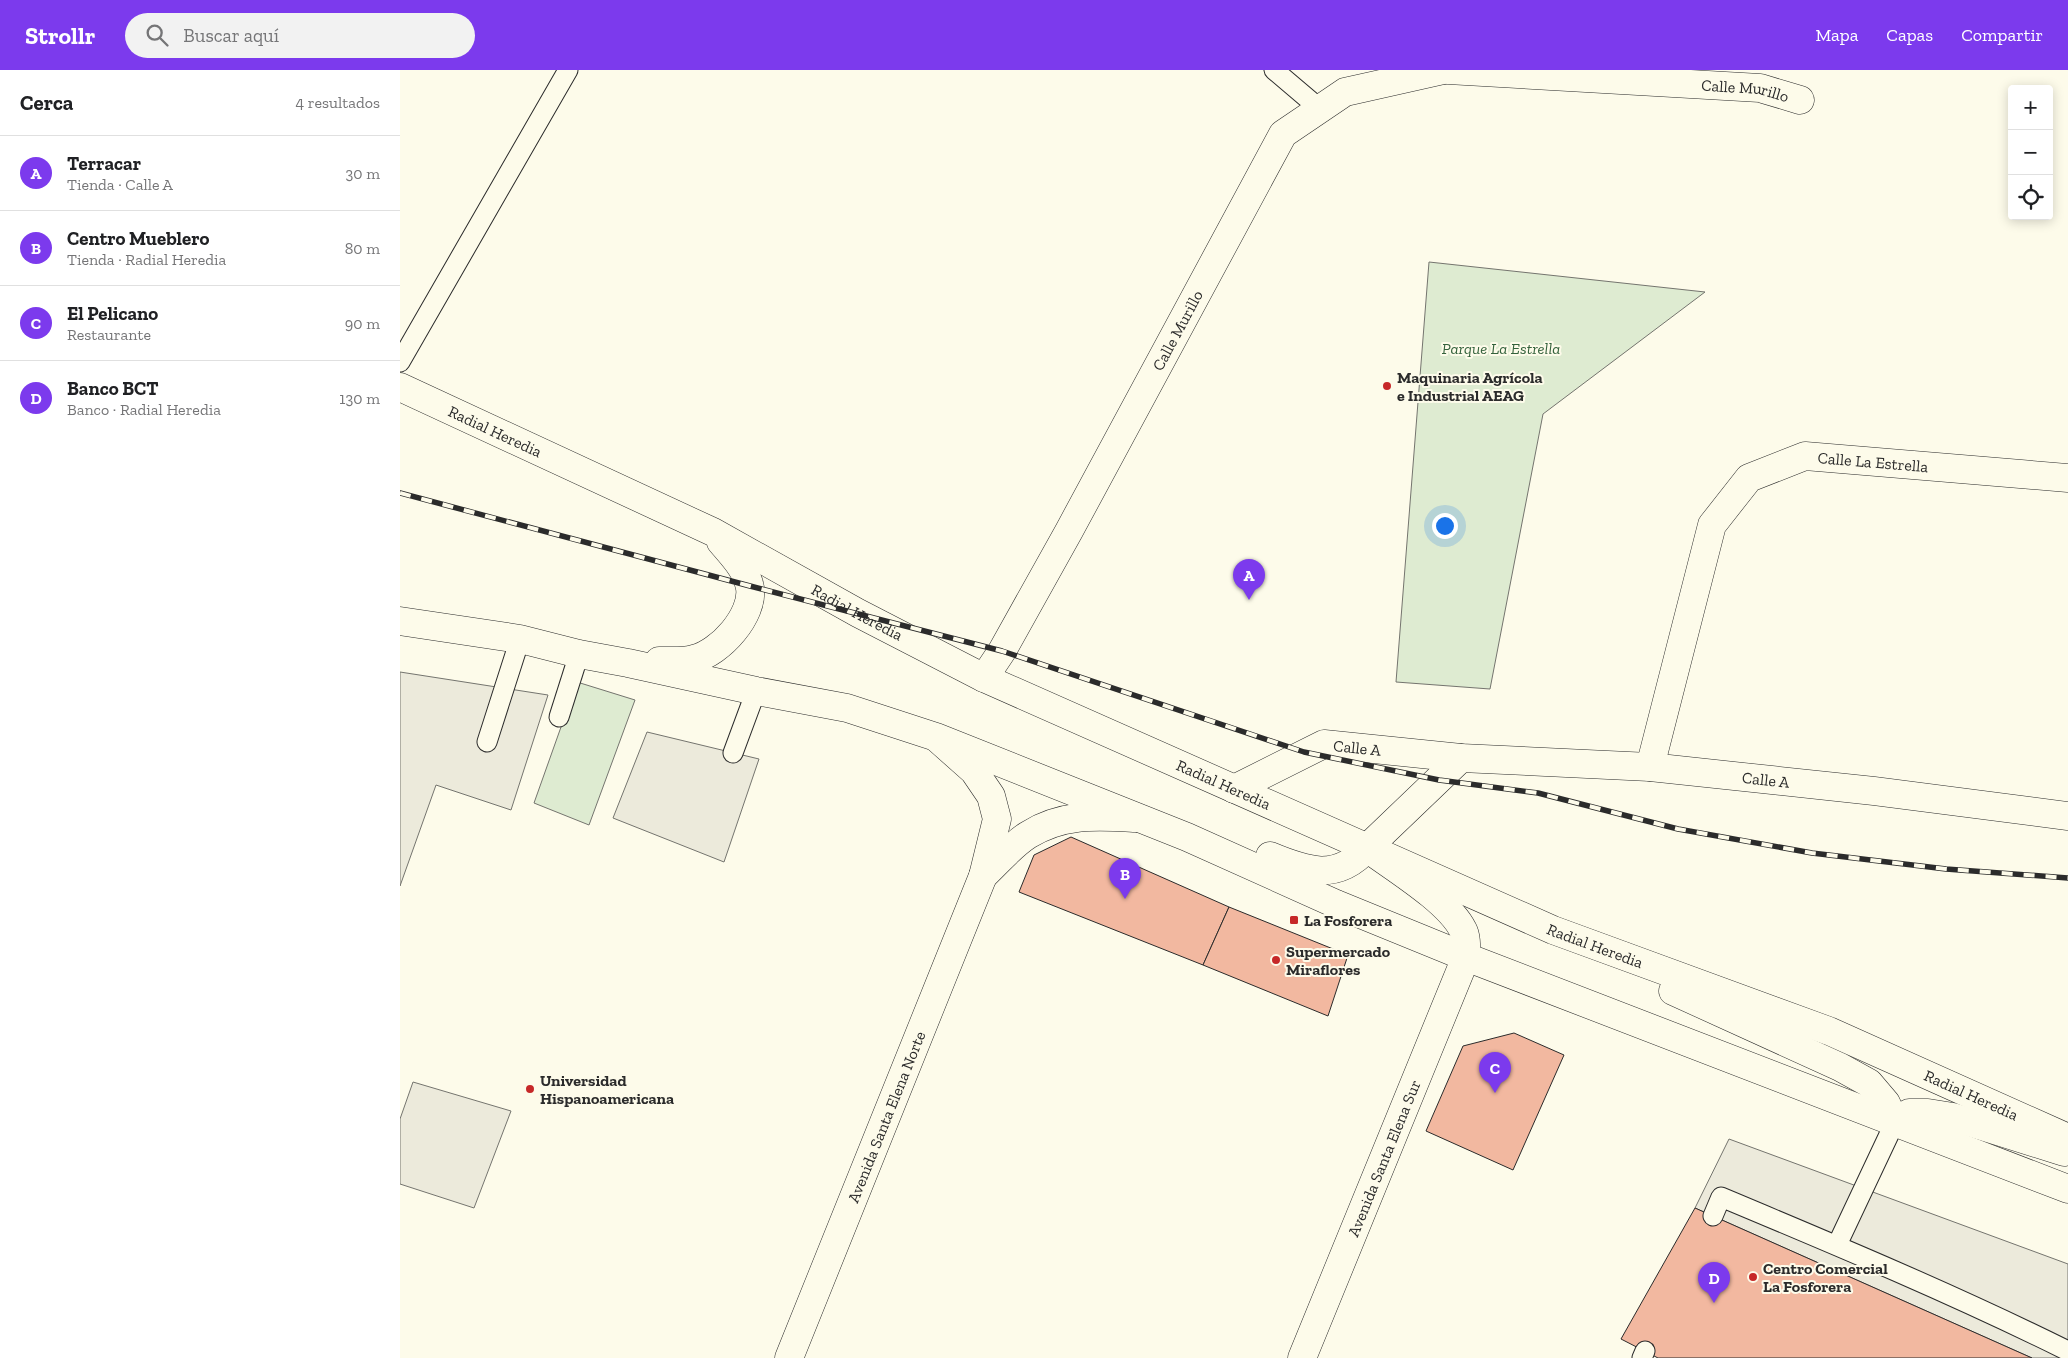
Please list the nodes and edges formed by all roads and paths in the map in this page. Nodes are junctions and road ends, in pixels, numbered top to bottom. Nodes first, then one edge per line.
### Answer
1 (568, 70) edge
2 (1274, 70) edge
3 (1443, 70) edge
4 (1448, 70) edge
5 (1800, 100) dead end
6 (1320, 109) junction
7 (400, 362) edge
8 (400, 388) edge
9 (2068, 478) edge
10 (713, 532) junction
11 (400, 621) edge
12 (520, 639) junction
13 (579, 654) junction
14 (628, 662) junction
15 (984, 678) junction
16 (756, 691) junction
17 (559, 717) dead end
18 (936, 737) junction
19 (487, 742) dead end
20 (733, 752) dead end
21 (1462, 758) junction
22 (1650, 767) junction
23 (1234, 789) junction
24 (2068, 816) edge
25 (1137, 818) junction
26 (1367, 848) junction
27 (983, 876) junction
28 (1553, 930) junction
29 (1466, 957) junction
30 (1895, 1122) junction
31 (2068, 1138) edge
32 (2068, 1153) edge
33 (2068, 1189) edge
34 (1713, 1216) dead end
35 (1837, 1245) junction
36 (2068, 1351) edge
37 (788, 1358) edge
38 (1302, 1358) edge

1 - 7 lane
2 - 6 lane
3 - 6 main road, Calle Murillo
4 - 5 main road, Calle Murillo
6 - 15 main road, Calle Murillo
8 - 10 main road, Radial Heredia
9 - 22 main road, Calle La Estrella
10 - 14 main road
10 - 15 main road, Radial Heredia
11 - 12 main road
12 - 13 main road
12 - 19 lane
13 - 14 main road
13 - 17 lane
14 - 16 main road
15 - 23 main road, Radial Heredia
16 - 18 main road
16 - 20 lane
18 - 25 main road
18 - 26 main road
18 - 27 main road, Avenida Santa Elena Norte
21 - 22 main road, Calle A
21 - 23 main road, Calle A
21 - 26 main road
22 - 24 main road, Calle A
23 - 26 main road, Radial Heredia
25 - 27 main road, Avenida Santa Elena Norte
25 - 29 main road
26 - 28 main road, Radial Heredia
26 - 29 main road
27 - 37 main road, Avenida Santa Elena Norte
28 - 30 main road
28 - 31 main road, Radial Heredia
29 - 30 main road
29 - 38 main road, Avenida Santa Elena Sur
30 - 32 main road
30 - 33 main road
30 - 35 lane
34 - 35 lane
35 - 36 lane

